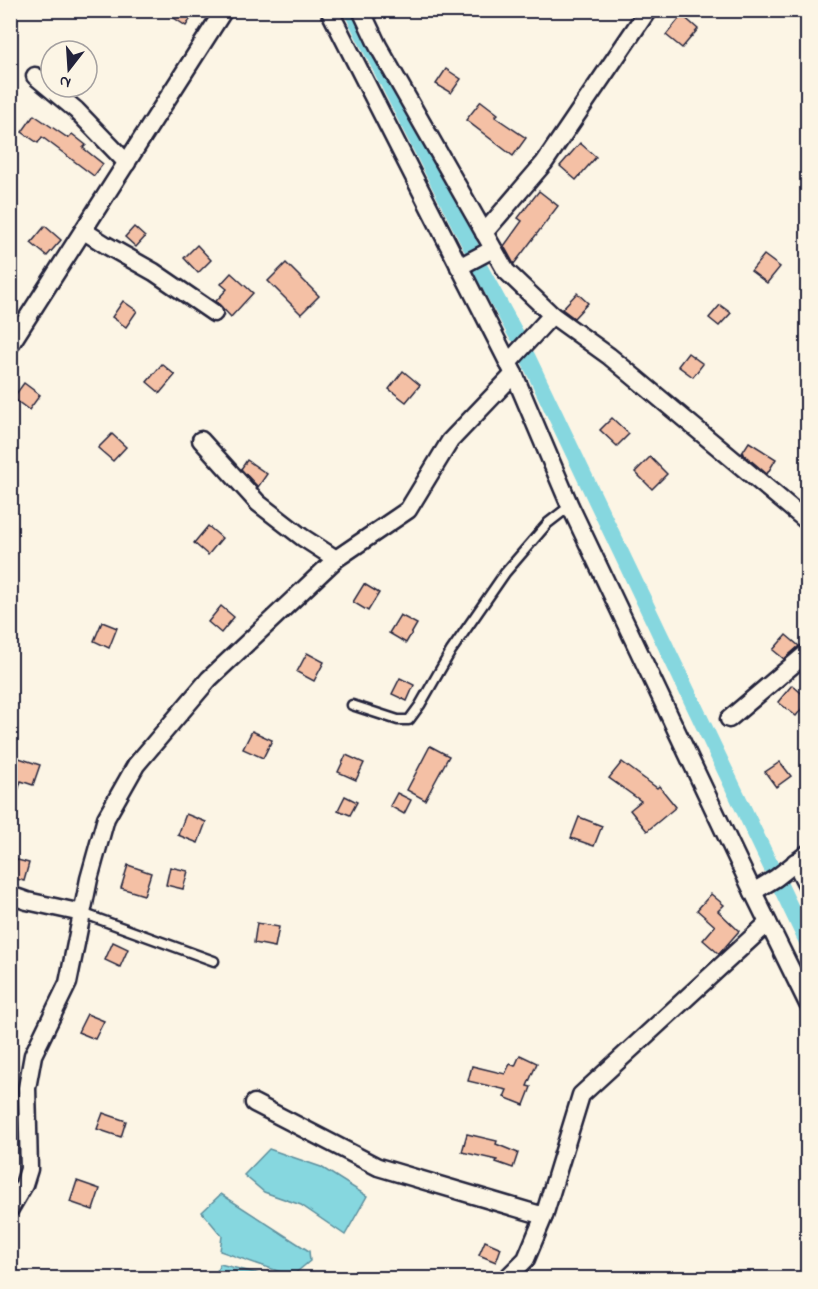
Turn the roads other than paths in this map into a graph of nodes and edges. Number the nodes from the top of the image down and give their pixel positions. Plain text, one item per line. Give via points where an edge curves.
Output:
1 (224, 10) edge
2 (329, 10) edge
3 (361, 10) edge
4 (648, 10) edge
5 (35, 76) dead end
6 (127, 163) junction
7 (84, 231) junction
8 (484, 233) junction
9 (493, 249) junction
10 (459, 267) junction
11 (214, 312) dead end
12 (552, 315) junction
13 (10, 345) edge
14 (511, 369) junction
15 (201, 440) dead end
16 (570, 506) junction
17 (807, 522) edge
18 (336, 559) junction
19 (807, 652) edge
20 (352, 705) dead end
21 (729, 719) dead end
22 (801, 858) edge
23 (807, 887) edge
24 (753, 892) junction
25 (10, 895) edge
26 (82, 913) junction
27 (768, 923) junction
28 (214, 961) dead end
29 (807, 1004) edge
30 (254, 1104) dead end
31 (10, 1209) edge
32 (544, 1216) junction
33 (507, 1278) edge

1 - 6 street
2 - 10 street
3 - 8 street
4 - 8 street via 544,163
5 - 6 street via 76,110
6 - 7 street
7 - 11 street
7 - 13 street
8 - 9 street
9 - 10 street
9 - 12 street via 506,271
10 - 14 street
12 - 14 street
12 - 17 street via 609,356
14 - 16 street
14 - 18 street via 450,441 408,510
15 - 18 street via 258,503
16 - 20 lane via 548,523 505,573 409,720
16 - 24 street
18 - 26 street via 209,679 136,765 106,818
19 - 21 street
22 - 23 street
22 - 24 street
24 - 27 street
25 - 26 street
26 - 28 lane
26 - 31 street via 68,983 33,1055 27,1088 29,1169
27 - 29 street
27 - 32 street via 581,1095
30 - 32 street via 378,1167
32 - 33 street via 526,1260

